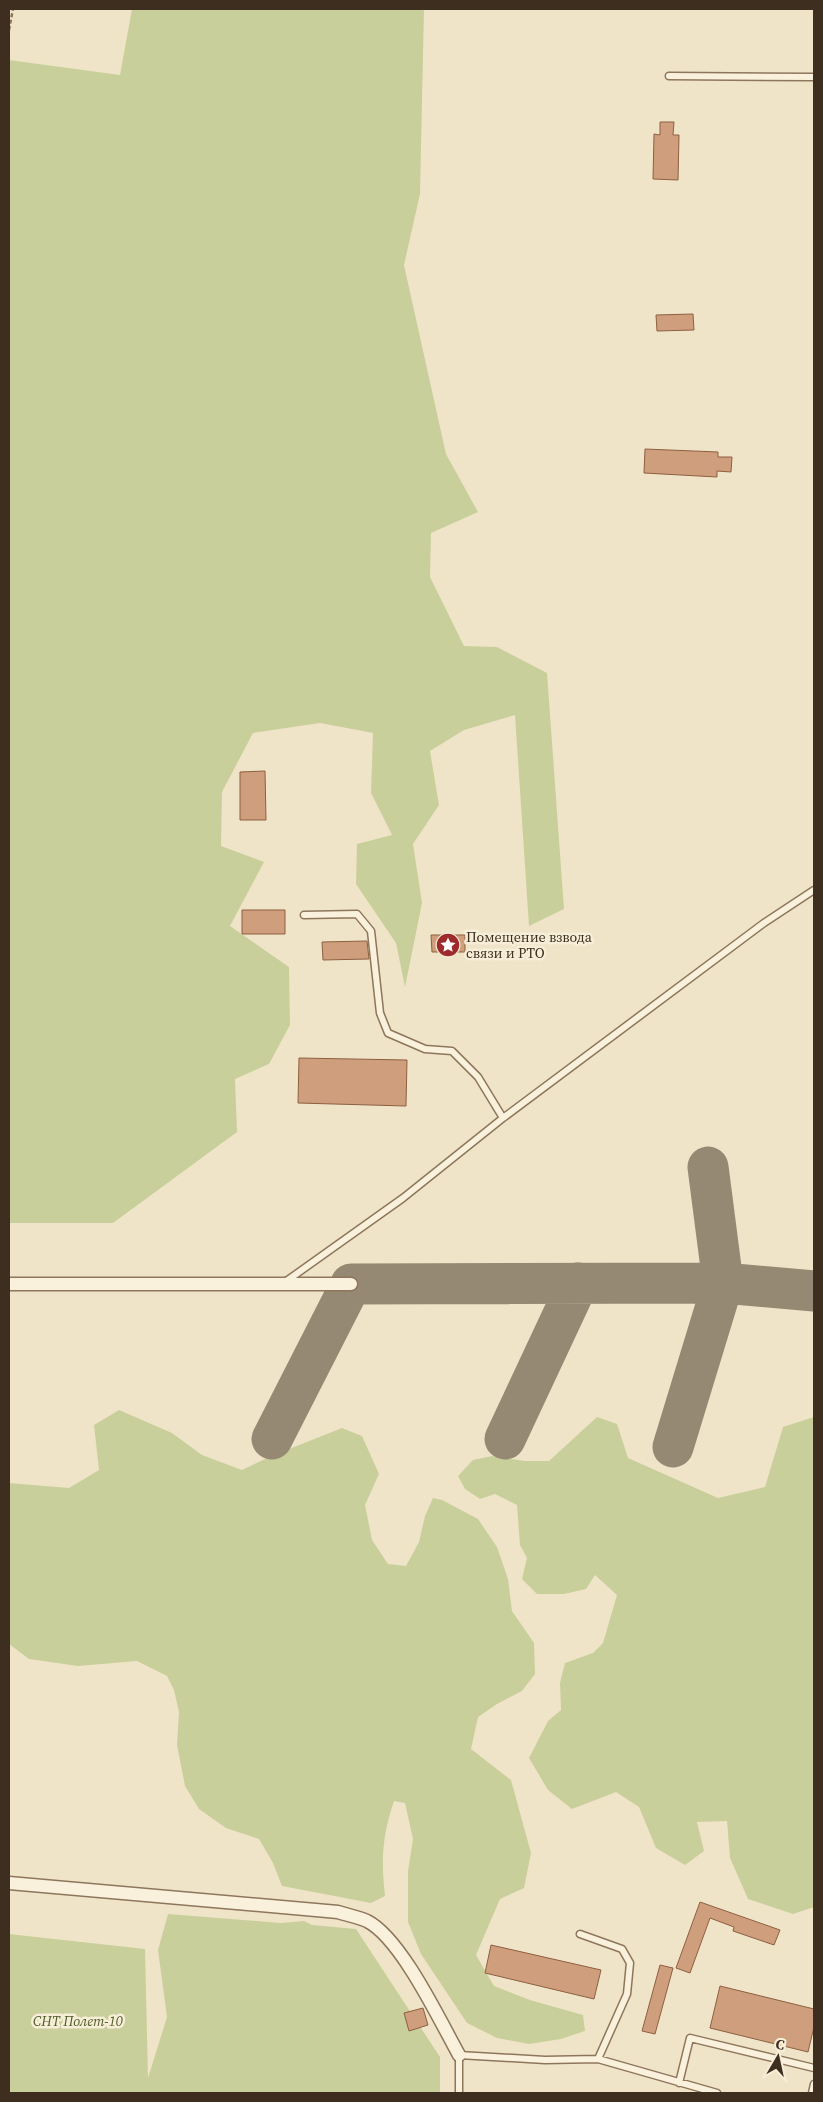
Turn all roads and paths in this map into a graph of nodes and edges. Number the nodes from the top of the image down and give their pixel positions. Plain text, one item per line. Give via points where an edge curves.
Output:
1 (13, 9) edge
2 (9, 30) edge
3 (669, 76) dead end
4 (814, 77) edge
5 (814, 890) edge
6 (304, 915) dead end
7 (504, 1118) junction
8 (9, 1284) edge
9 (282, 1284) junction
10 (351, 1284) dead end
11 (9, 1882) edge
12 (580, 1934) dead end
13 (459, 2055) junction
14 (598, 2059) junction
15 (814, 2068) edge
16 (679, 2083) junction
17 (814, 2084) edge
18 (459, 2093) edge
19 (717, 2093) edge
20 (812, 2093) edge

1 - 2 path
3 - 4 lane
5 - 7 lane via 764,923
6 - 7 lane via 358,914 371,931 380,1013 388,1033 425,1049 452,1051 478,1077
7 - 9 lane via 403,1198
8 - 9 street
9 - 10 street
11 - 13 street via 338,1912 369,1922 391,1940
12 - 14 lane via 622,1949 630,1963 627,1994
13 - 14 lane via 545,2060
13 - 18 lane
14 - 16 lane
15 - 16 lane via 690,2038
16 - 19 lane
17 - 20 lane

